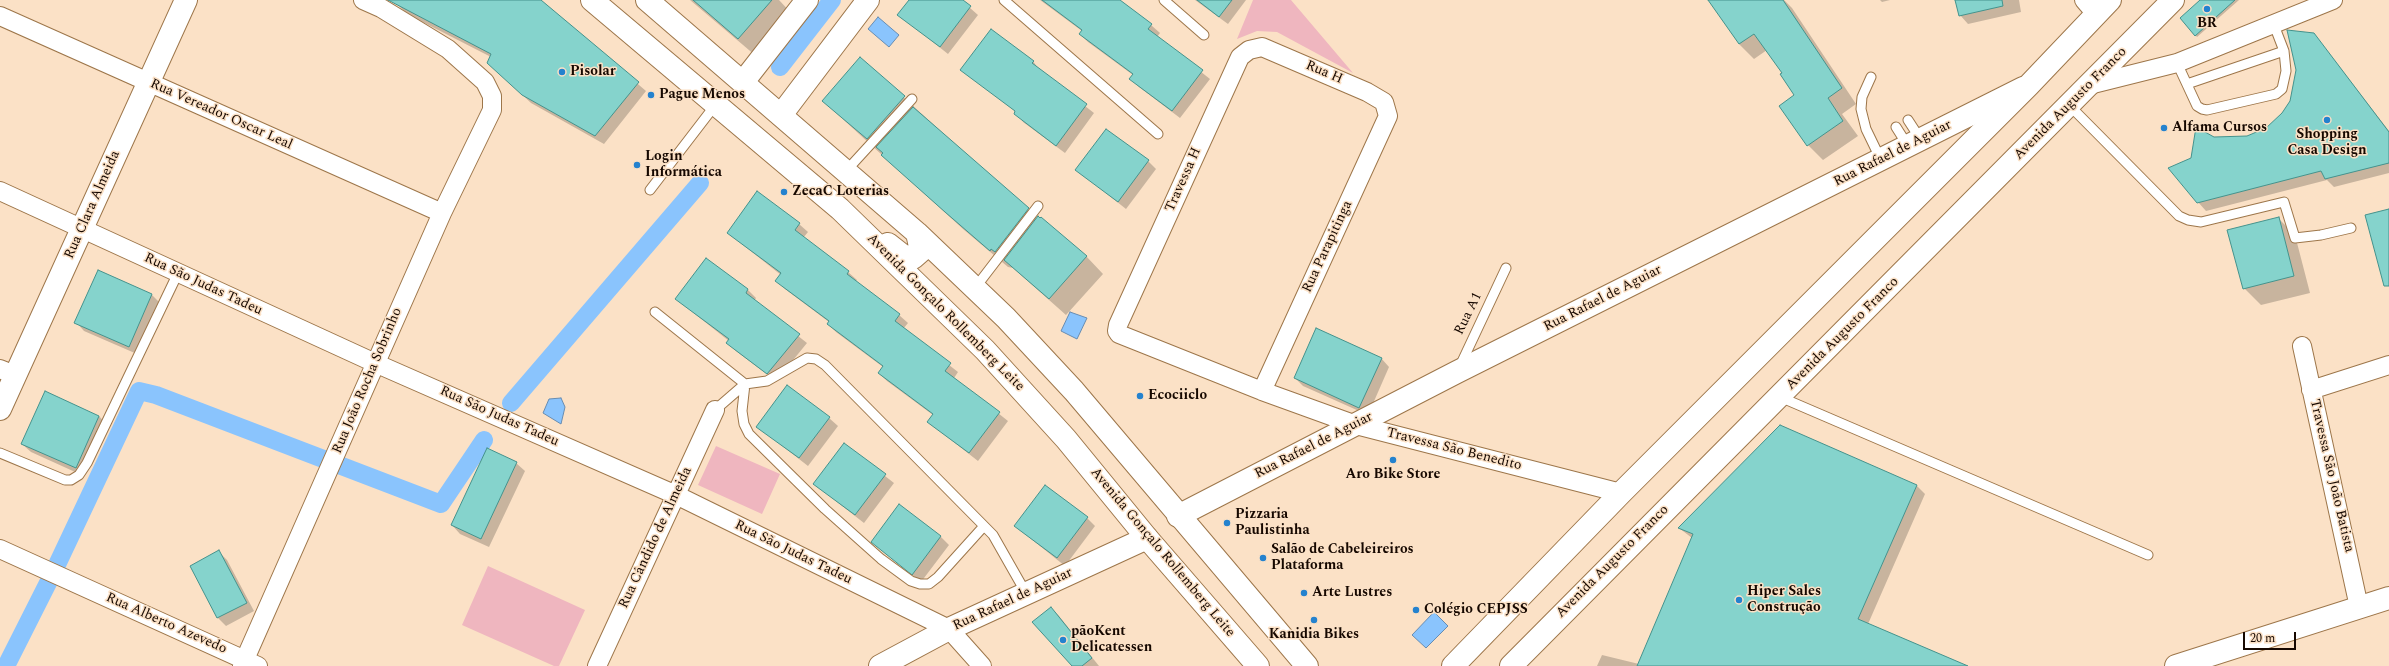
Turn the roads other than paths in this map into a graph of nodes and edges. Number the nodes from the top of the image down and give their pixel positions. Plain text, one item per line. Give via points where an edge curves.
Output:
1 (186, 0) edge
2 (363, 0) edge
3 (592, 0) edge
4 (647, 0) edge
5 (807, 0) edge
6 (868, 0) edge
7 (1004, 0) edge
8 (1164, 0) edge
9 (2173, 0) edge
10 (2332, 0) edge
11 (385, 4) edge
12 (2097, 5) edge
13 (0, 16) edge
14 (2274, 25) junction
15 (1204, 35) dead end
16 (1262, 47) joint
17 (2284, 51) junction
18 (2176, 63) junction
19 (1871, 77) dead end
20 (743, 82) junction
21 (148, 84) junction
22 (2186, 84) junction
23 (2030, 85) junction
24 (2090, 85) junction
25 (912, 99) dead end
26 (1384, 102) joint
27 (716, 104) junction
28 (2069, 105) junction
29 (781, 115) junction
30 (1908, 120) dead end
31 (1896, 127) dead end
32 (1158, 134) dead end
33 (1915, 143) junction
34 (1881, 160) junction
35 (846, 171) junction
36 (650, 190) dead end
37 (0, 191) edge
38 (1038, 206) dead end
39 (840, 209) junction
40 (442, 213) junction
41 (2351, 228) dead end
42 (82, 229) junction
43 (917, 233) junction
44 (1506, 268) dead end
45 (178, 273) junction
46 (975, 288) junction
47 (656, 312) dead end
48 (1118, 325) joint
49 (2302, 346) dead end
50 (375, 363) junction
51 (2389, 365) edge
52 (7, 372) edge
53 (1457, 372) junction
54 (745, 384) junction
55 (2312, 390) junction
56 (1262, 391) junction
57 (1780, 397) junction
58 (0, 410) edge
59 (716, 410) joint
60 (1356, 425) junction
61 (0, 453) edge
62 (1621, 493) junction
63 (676, 495) junction
64 (1178, 516) junction
65 (984, 526) junction
66 (1147, 538) junction
67 (0, 549) edge
68 (2148, 555) dead end
69 (1026, 593) junction
70 (2389, 598) edge
71 (2359, 606) junction
72 (949, 629) junction
73 (248, 664) edge
74 (1514, 665) edge
75 (597, 666) edge
76 (880, 666) edge
77 (982, 666) edge
78 (1258, 666) edge
79 (1307, 666) edge
80 (1453, 666) edge
81 (2176, 666) edge

1 - 21 main road, Rua Clara Almeida
2 - 11 street
3 - 27 main road, Avenida Gonçalo Rollemberg Leite
4 - 20 main road
5 - 20 main road
6 - 29 main road
7 - 32 lane
8 - 15 lane
9 - 24 main road, Avenida Augusto Franco
10 - 14 street
11 - 40 street, Rua João Rocha Sobrinho via 448,49 485,82 492,96 492,110
12 - 23 main road
13 - 21 street, Rua Vereador Oscar Leal
14 - 17 lane
14 - 18 street
16 - 26 street, Rua H via 1367,92
16 - 48 street, Travessa H via 1249,50 1240,57
17 - 22 lane
17 - 22 lane via 2286,79 2276,94 2207,110 2197,106
18 - 22 lane
18 - 24 street
19 - 34 lane via 1862,97 1861,109 1866,129
20 - 29 main road
21 - 40 street, Rua Vereador Oscar Leal
21 - 42 main road, Rua Clara Almeida
23 - 33 main road, Rua Rafael de Aguiar
23 - 62 main road
24 - 28 main road, Avenida Augusto Franco
25 - 35 lane
26 - 56 street, Rua Parapitinga via 1388,116
27 - 36 lane
27 - 39 main road, Avenida Gonçalo Rollemberg Leite
28 - 41 lane via 2179,216 2188,220 2201,222 2284,202 2295,238
28 - 57 main road, Avenida Augusto Franco
29 - 35 main road
30 - 33 lane
31 - 33 lane
33 - 34 main road, Rua Rafael de Aguiar
34 - 53 main road, Rua Rafael de Aguiar
35 - 43 main road
37 - 42 street, Rua São Judas Tadeu
38 - 46 lane
39 - 43 main road via 908,258 913,258 921,251
39 - 66 main road, Avenida Gonçalo Rollemberg Leite via 985,350 1066,439
40 - 50 street, Rua João Rocha Sobrinho
42 - 45 street, Rua São Judas Tadeu
42 - 52 main road, Rua Clara Almeida
43 - 46 main road
44 - 53 lane, Rua A1
45 - 50 street, Rua São Judas Tadeu
45 - 61 lane via 79,475 71,480 65,480
46 - 64 main road via 1074,391
47 - 54 lane
48 - 56 street, Travessa São Benedito via 1119,334
49 - 55 street, Travessa São João Batista
50 - 63 street, Rua São Judas Tadeu
50 - 73 street, Rua João Rocha Sobrinho
51 - 55 street
52 - 58 main road, Rua Clara Almeida
53 - 60 main road, Rua Rafael de Aguiar
54 - 59 lane
54 - 65 lane via 767,381 807,358 816,359 825,365
54 - 65 lane via 742,411 749,434 881,559 911,581 929,584
55 - 71 street, Travessa São João Batista
56 - 60 street, Travessa São Benedito
57 - 68 lane
57 - 74 main road, Avenida Augusto Franco
59 - 63 street, Rua Cândido de Almeida
60 - 62 street, Travessa São Benedito
60 - 64 main road, Rua Rafael de Aguiar
62 - 80 main road
63 - 72 street, Rua São Judas Tadeu
63 - 75 street, Rua Cândido de Almeida
64 - 79 main road
65 - 69 lane via 1004,551
66 - 69 main road, Rua Rafael de Aguiar
66 - 78 main road, Avenida Gonçalo Rollemberg Leite
67 - 73 street, Rua Alberto Azevedo
69 - 72 main road, Rua Rafael de Aguiar
70 - 71 main road
71 - 81 main road
72 - 76 main road, Rua Rafael de Aguiar
72 - 77 street, Rua São Judas Tadeu

